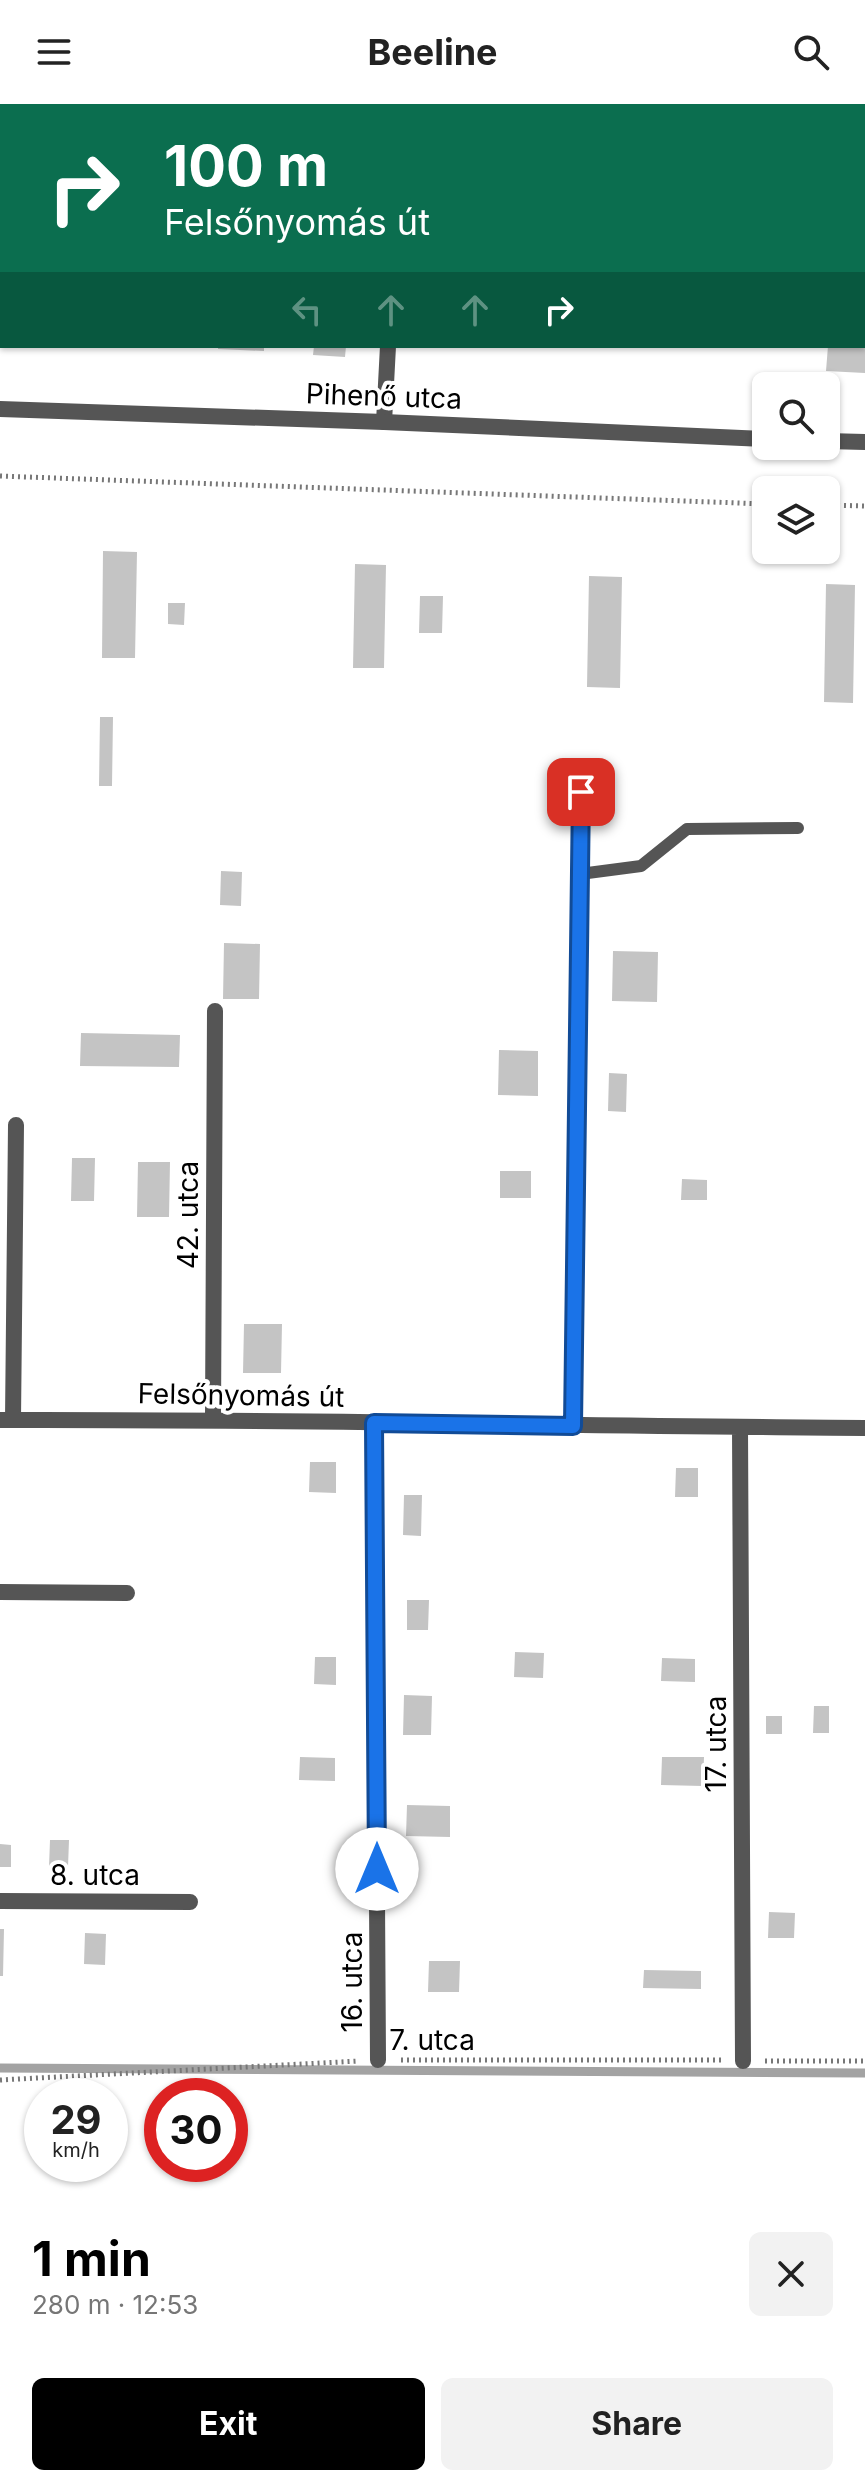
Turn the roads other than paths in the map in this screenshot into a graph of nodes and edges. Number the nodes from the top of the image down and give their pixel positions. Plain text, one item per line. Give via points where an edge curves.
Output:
1 (388, 348) edge
2 (0, 409) edge
3 (384, 422) junction
4 (752, 438) edge
5 (840, 441) edge
6 (865, 442) edge
7 (581, 792) dead end
8 (798, 828) dead end
9 (580, 874) junction
10 (215, 1011) dead end
11 (16, 1125) dead end
12 (213, 1419) junction
13 (7, 1420) edge
14 (374, 1423) junction
15 (573, 1426) junction
16 (740, 1427) junction
17 (865, 1428) edge
18 (0, 1592) edge
19 (127, 1593) dead end
20 (0, 1901) edge
21 (190, 1902) dead end
22 (378, 2060) road end
23 (743, 2061) road end

1 - 3 street
2 - 3 street, Pihenő utca
3 - 4 street, Pihenő utca
5 - 6 street
7 - 9 street
8 - 9 lane via 687,829 641,866
9 - 15 street
10 - 12 street, 42. utca
11 - 13 street
12 - 13 street, Felsőnyomás út
12 - 14 street, Felsőnyomás út
14 - 15 street, Felsőnyomás út
14 - 22 street, 16. utca
15 - 16 street, Felsőnyomás út
16 - 17 street, Felsőnyomás út
16 - 23 street, 17. utca
18 - 19 street
20 - 21 street, 8. utca

